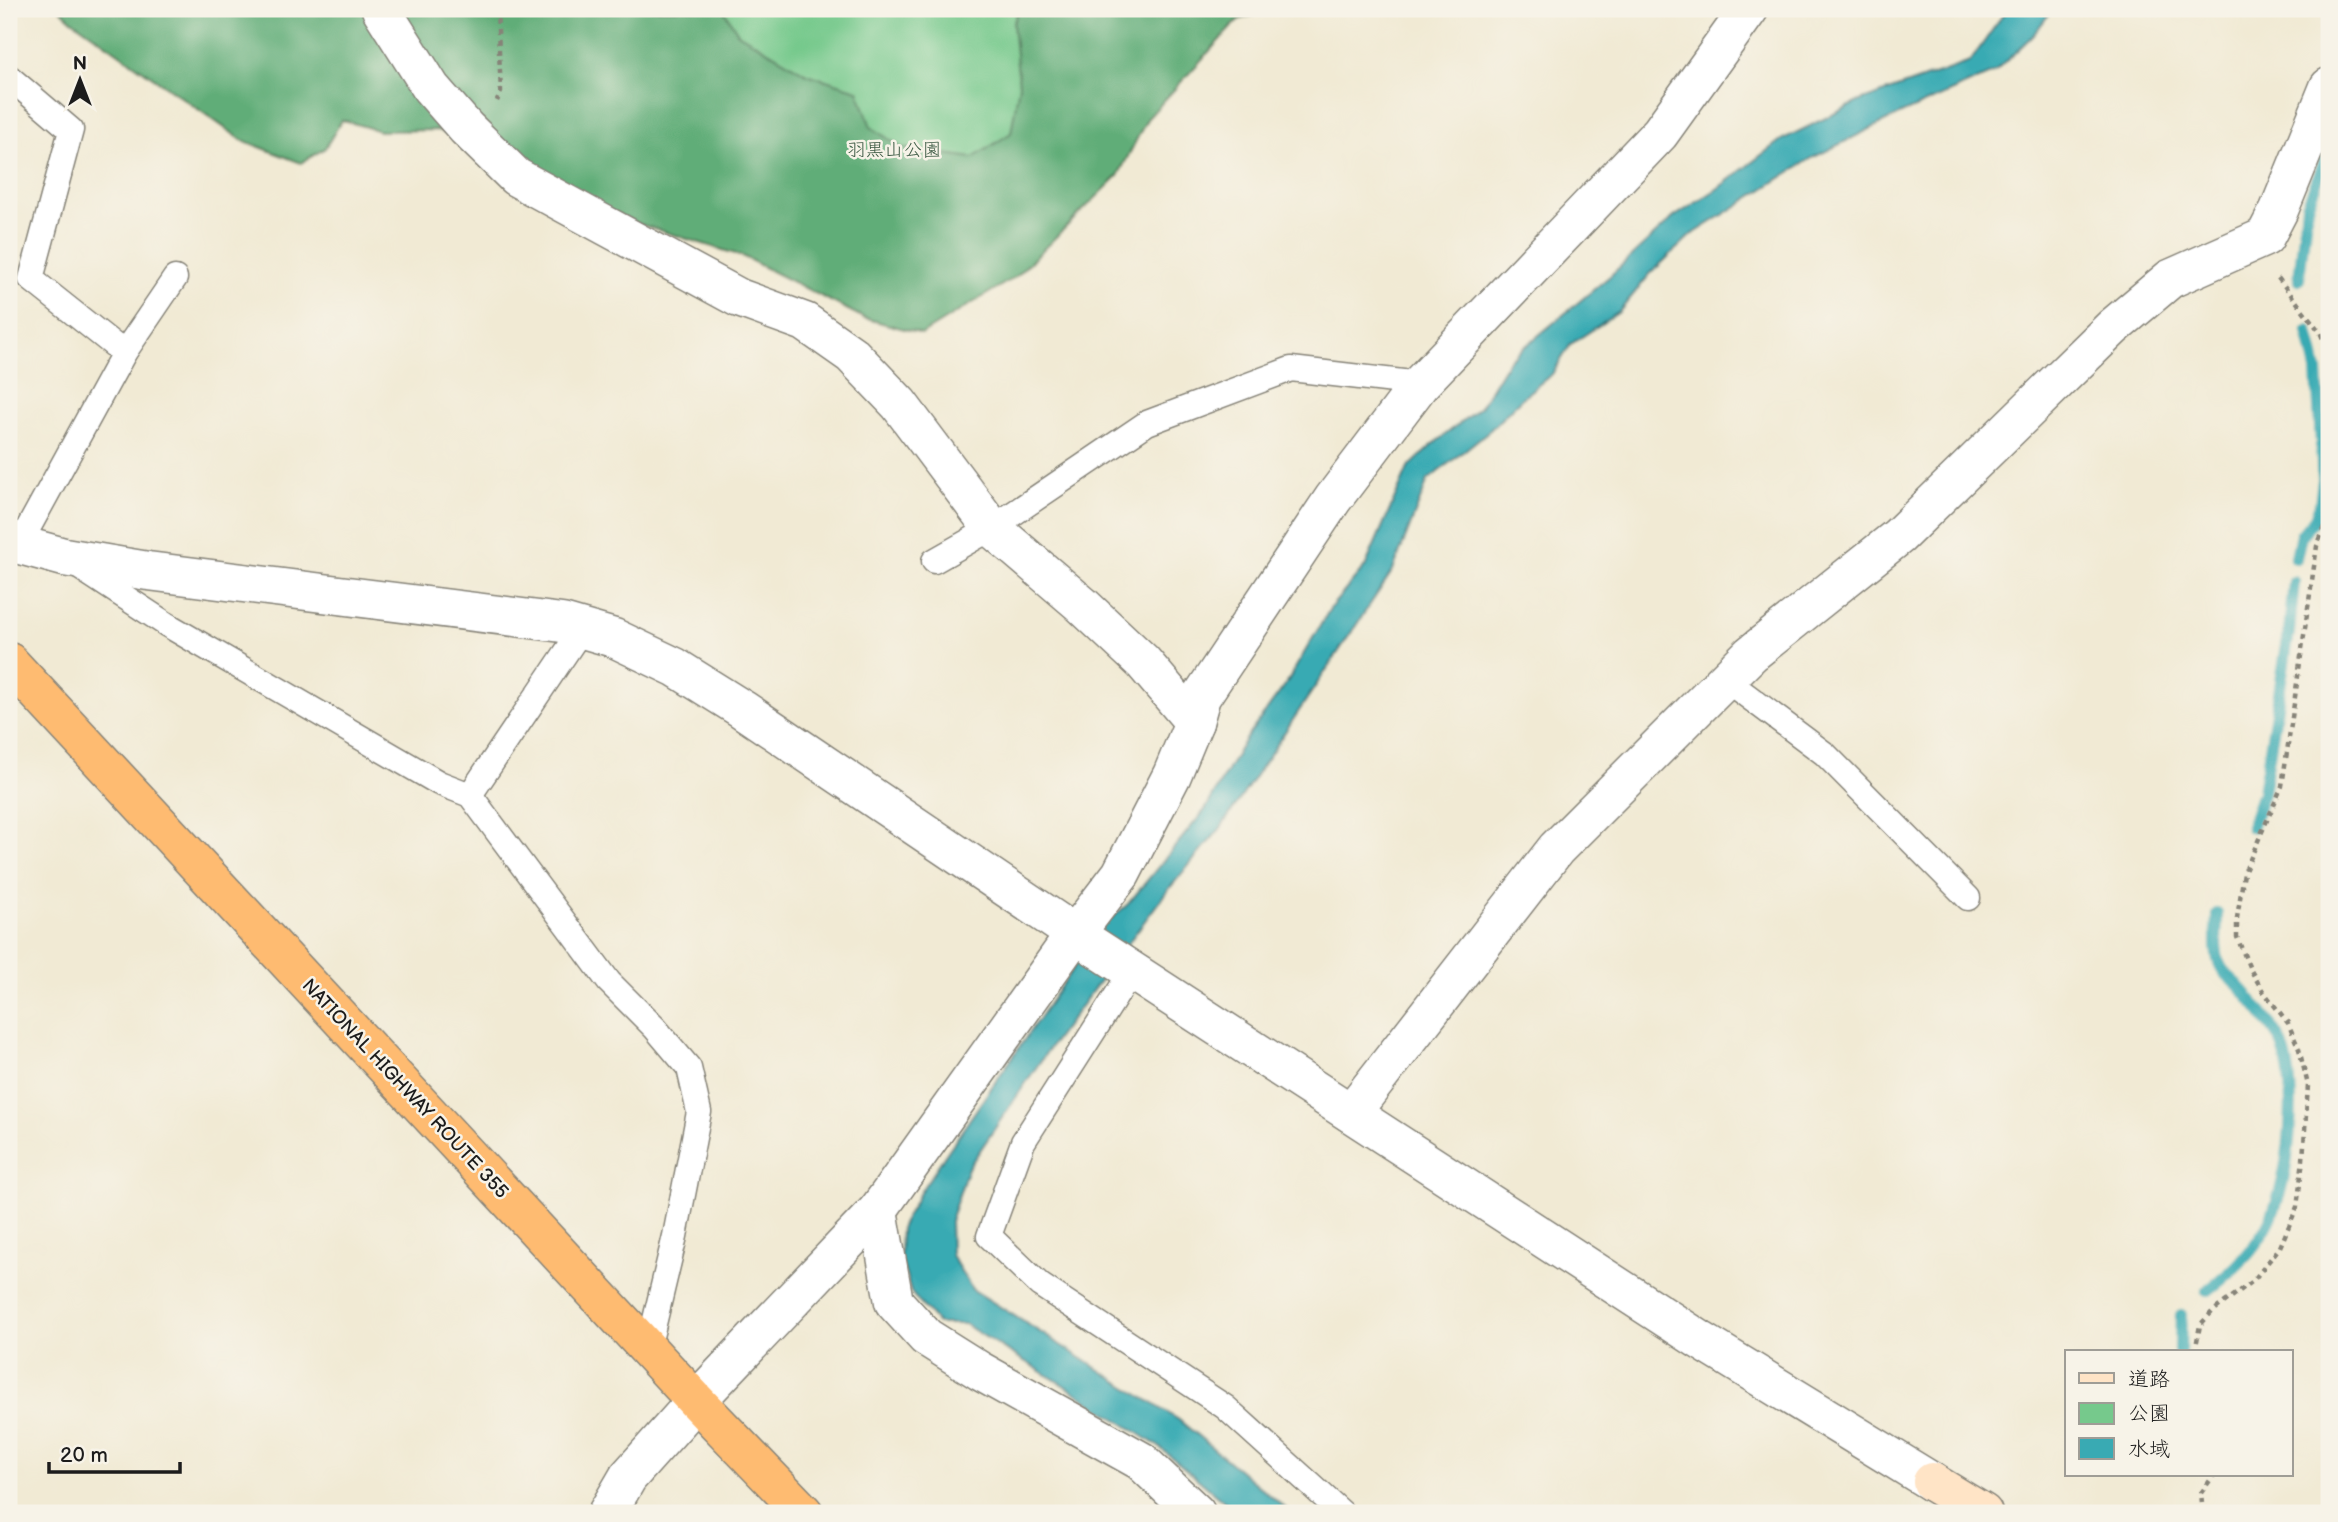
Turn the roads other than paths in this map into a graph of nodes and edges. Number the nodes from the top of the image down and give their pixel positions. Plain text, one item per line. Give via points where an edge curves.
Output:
1 (382, 9) edge
2 (1749, 9) edge
3 (9, 78) edge
4 (2329, 87) edge
5 (175, 278) dead end
6 (124, 352) junction
7 (1420, 384) junction
8 (992, 528) junction
9 (14, 544) edge
10 (64, 557) junction
11 (934, 561) dead end
12 (582, 629) junction
13 (9, 662) edge
14 (1726, 680) junction
15 (1194, 722) junction
16 (470, 795) junction
17 (1968, 898) dead end
18 (1080, 937) junction
19 (1125, 966) junction
20 (1351, 1113) junction
21 (878, 1210) junction
22 (648, 1349) junction
23 (696, 1401) junction
24 (607, 1513) edge
25 (804, 1513) edge
26 (1196, 1513) edge
27 (1342, 1513) edge
28 (1983, 1513) edge

1 - 8 street via 431,88 516,177 739,298 805,322 852,355 899,404
2 - 7 street via 1660,133
3 - 6 lane via 71,130 31,279
4 - 14 street via 2265,237 2170,279 2113,327 1899,536 1751,654
5 - 6 lane
6 - 9 lane
7 - 8 lane via 1291,369 1147,423
7 - 15 street via 1332,499 1201,697
8 - 11 lane
8 - 15 street via 1143,662
9 - 10 street
10 - 12 street
10 - 16 lane via 166,624 439,783
12 - 16 lane
12 - 18 street via 614,638 675,667
13 - 22 highway, NATIONAL HIGHWAY ROUTE 355
14 - 17 lane via 1825,754
14 - 20 street via 1556,849
15 - 18 street via 1121,874
16 - 22 lane via 610,982 690,1068 699,1112
18 - 19 street
18 - 21 street
19 - 20 street
19 - 27 lane via 1023,1142 989,1236 1040,1285 1225,1407
20 - 28 street via 1700,1340
21 - 23 street
21 - 26 street via 894,1301 926,1337 1141,1461
22 - 23 highway, NATIONAL HIGHWAY ROUTE 355
23 - 24 street via 628,1478
23 - 25 highway, NATIONAL HIGHWAY ROUTE 355

